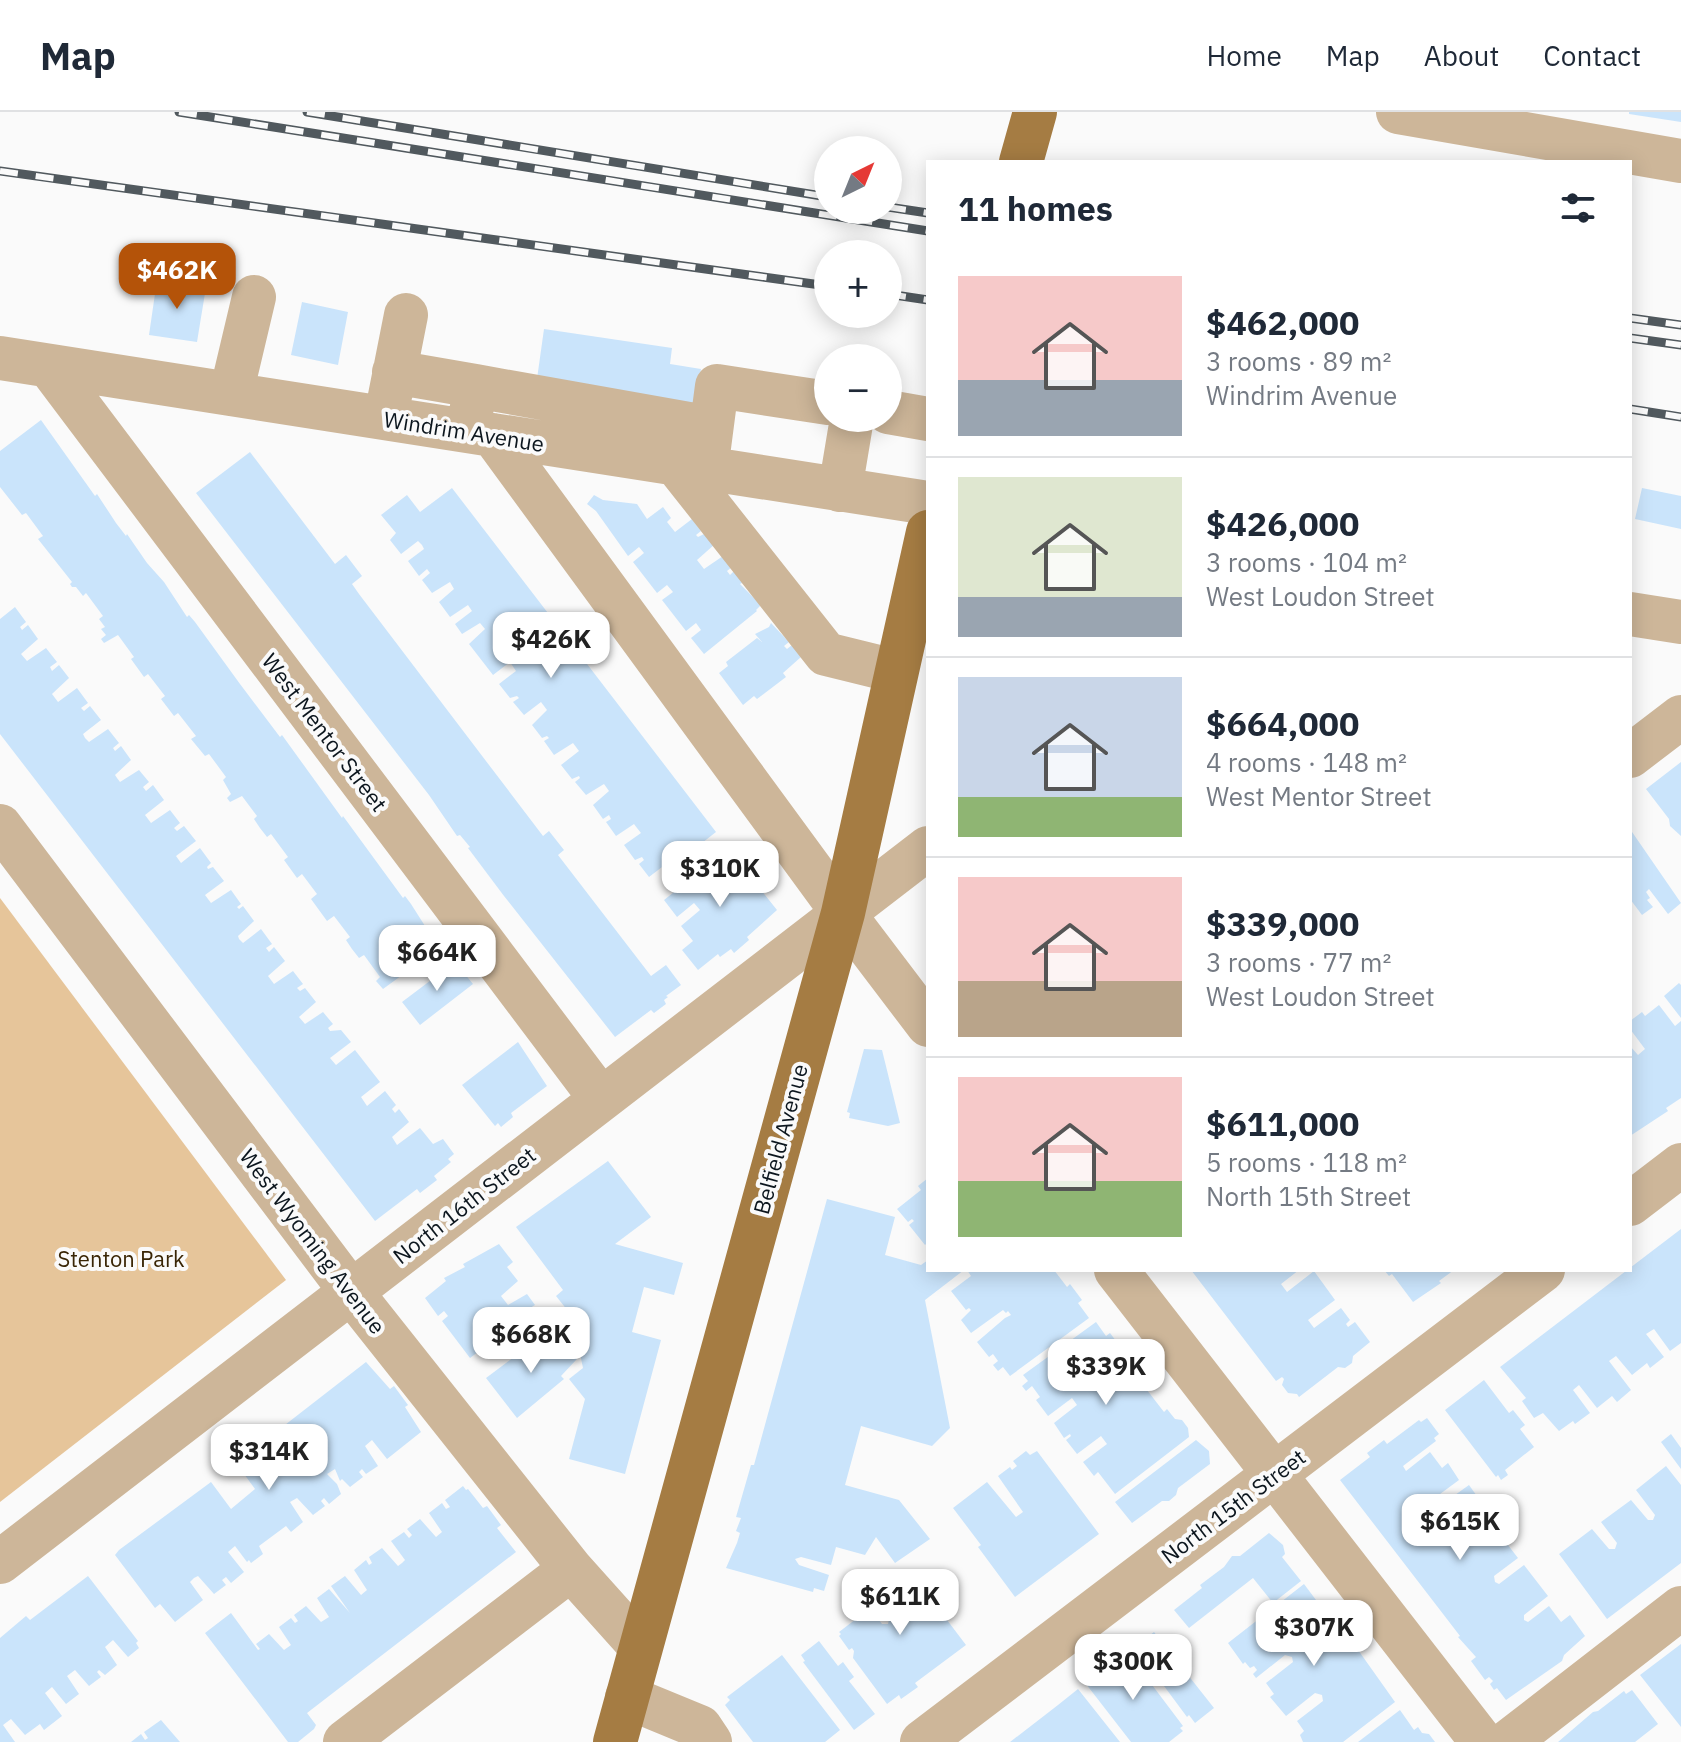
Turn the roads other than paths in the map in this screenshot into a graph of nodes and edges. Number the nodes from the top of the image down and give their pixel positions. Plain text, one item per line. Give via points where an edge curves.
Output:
1 (1035, 112) edge
2 (1398, 112) edge
3 (1575, 127) edge
4 (1022, 160) edge
5 (1681, 161) edge
6 (254, 297) dead end
7 (406, 315) dead end
8 (0, 358) edge
9 (49, 366) junction
10 (394, 372) junction
11 (475, 386) junction
12 (231, 394) junction
13 (814, 401) edge
14 (902, 414) edge
15 (386, 419) junction
16 (926, 419) edge
17 (850, 432) edge
18 (480, 433) junction
19 (698, 454) junction
20 (840, 490) junction
21 (926, 503) edge
22 (926, 540) edge
23 (1632, 614) edge
24 (1681, 622) edge
25 (895, 671) junction
26 (1681, 717) edge
27 (1632, 754) edge
28 (0, 826) edge
29 (926, 850) edge
30 (843, 913) junction
31 (926, 1022) edge
32 (601, 1099) junction
33 (1681, 1165) edge
34 (1632, 1202) edge
35 (1118, 1272) edge
36 (1540, 1272) edge
37 (352, 1293) junction
38 (1275, 1475) junction
39 (0, 1562) edge
40 (571, 1569) junction
41 (1681, 1608) edge
42 (640, 1646) junction
43 (627, 1697) junction
44 (345, 1742) edge
45 (615, 1742) edge
46 (710, 1742) edge
47 (922, 1742) edge
48 (1482, 1742) edge
49 (1508, 1742) edge

1 - 4 main road
2 - 3 street
3 - 5 street
6 - 12 street
7 - 10 street
8 - 9 street, Windrim Avenue
9 - 12 street, Windrim Avenue
9 - 32 street, West Mentor Street
10 - 11 street
10 - 15 street
11 - 18 street
11 - 19 street
12 - 15 street, Windrim Avenue
13 - 19 street via 717,386
14 - 16 street
15 - 18 street, Windrim Avenue
17 - 20 street
18 - 19 street, Windrim Avenue
18 - 30 street
19 - 20 street, Windrim Avenue
19 - 25 street via 826,654
20 - 21 street, Windrim Avenue
22 - 25 main road, Belfield Avenue
23 - 24 street
25 - 30 main road, Belfield Avenue
26 - 27 street
28 - 37 street, West Wyoming Avenue
29 - 30 street, North 16th Street
30 - 31 street
30 - 32 street, North 16th Street
30 - 42 main road, Belfield Avenue
32 - 37 street, North 16th Street
33 - 34 street
35 - 38 street
36 - 38 street, North 15th Street
37 - 39 street, North 16th Street
37 - 40 street, West Wyoming Avenue
38 - 47 street, North 15th Street
38 - 48 street
40 - 42 street, West Wyoming Avenue
40 - 44 street
41 - 49 street
42 - 43 main road, Belfield Avenue
43 - 45 main road, Belfield Avenue
43 - 46 street via 700,1727

